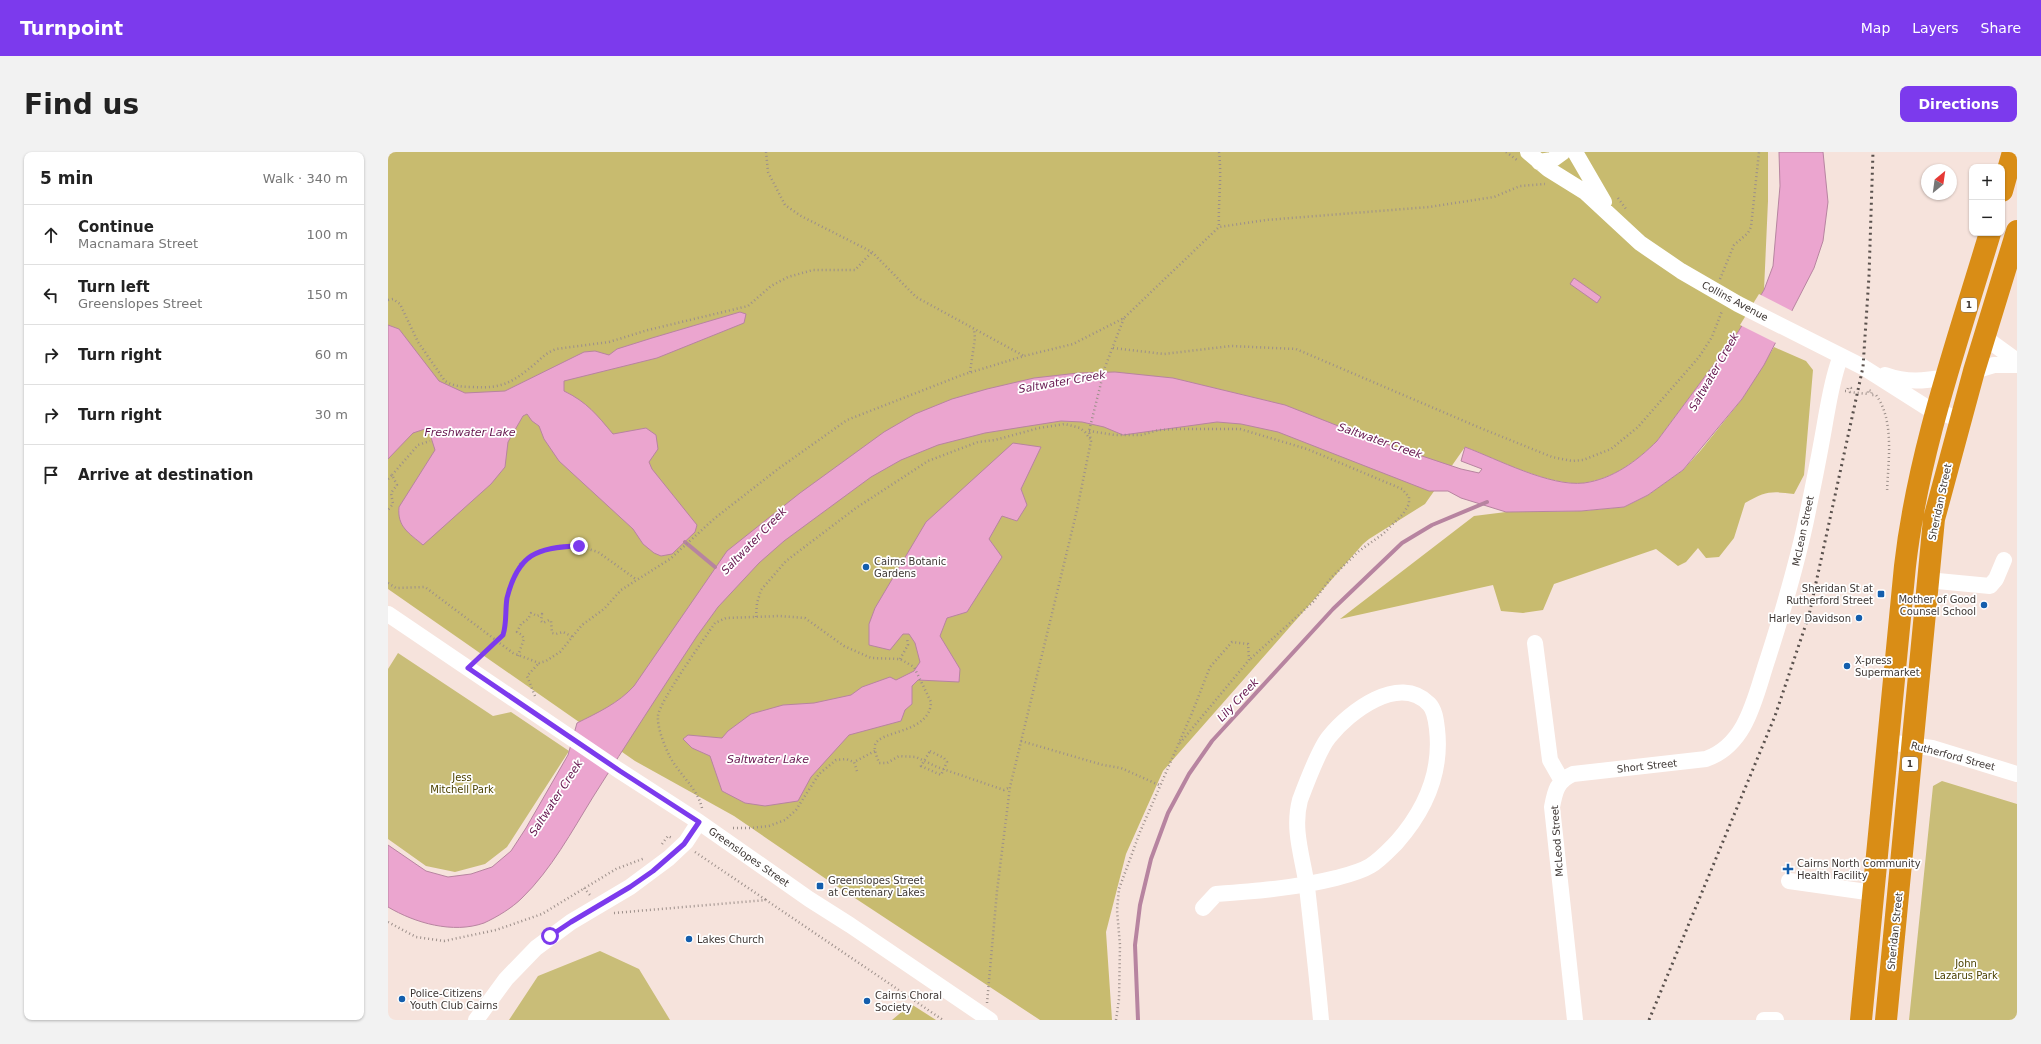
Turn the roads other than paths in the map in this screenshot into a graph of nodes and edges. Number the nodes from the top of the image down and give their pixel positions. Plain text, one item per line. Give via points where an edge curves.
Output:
1 (1563, 152) edge
2 (1575, 152) edge
3 (2013, 152) edge
4 (1533, 157) edge
5 (2005, 180) edge
6 (1623, 216) junction
7 (2017, 231) edge
8 (1989, 236) edge
9 (1984, 337) junction
10 (1842, 356) junction
11 (2017, 361) edge
12 (2017, 365) edge
13 (1863, 367) junction
14 (1974, 371) junction
15 (1947, 377) junction
16 (1936, 411) junction
17 (1960, 420) junction
18 (2004, 560) dead end
19 (1927, 580) junction
20 (388, 614) edge
21 (1534, 643) dead end
22 (1888, 742) junction
23 (1912, 744) junction
24 (1730, 745) joint
25 (2017, 774) edge
26 (1562, 781) junction
27 (703, 825) junction
28 (1789, 881) dead end
29 (1306, 885) junction
30 (1874, 892) junction
31 (1203, 908) dead end
32 (987, 1018) edge
33 (476, 1020) edge
34 (1322, 1020) edge
35 (1575, 1020) edge
36 (1764, 1020) edge
37 (1776, 1020) edge
38 (1862, 1020) edge
39 (1886, 1020) edge

1 - 4 street via 1552,160
2 - 6 street, Collins Avenue via 1594,187
3 - 5 highway
4 - 6 street, Collins Avenue
6 - 10 street, Collins Avenue via 1640,243 1661,258 1738,304
7 - 9 highway, Sheridan Street / 1
8 - 15 highway, 1
9 - 11 street
9 - 14 highway, Sheridan Street / 1
10 - 13 street, Collins Avenue
10 - 24 street, McLean Street via 1836,367 1793,578 1744,726
12 - 14 street via 1994,365
13 - 15 street, Collins Avenue via 1910,382
13 - 16 street, Collins Avenue via 1914,401
14 - 17 highway, Sheridan Street / 1
15 - 16 highway, 1
16 - 17 street, Collins Avenue
16 - 22 highway, 1 via 1910,528
17 - 19 highway, Sheridan Street / 1 via 1934,519
18 - 19 street via 1990,586
19 - 23 highway, Sheridan Street / 1
20 - 27 street, Greenslopes Street
21 - 26 street via 1550,760
22 - 23 street, Rutherford Street
22 - 30 highway, 1
23 - 25 street, Rutherford Street
23 - 39 highway, Sheridan Street / 1
24 - 26 street, Short Street via 1714,756 1706,758 1573,774
26 - 35 street, McLeod Street via 1556,787 1552,807
27 - 32 street, Greenslopes Street
27 - 33 street via 653,871 571,922 536,948 506,979
28 - 30 street
29 - 29 street via 1369,867 1411,826 1422,808 1436,773 1438,735 1430,704 1420,697 1403,692 1382,695 1357,711 1328,737 1297,810 1299,852
29 - 31 street via 1216,894
29 - 34 street
30 - 38 highway, 1
36 - 37 street

